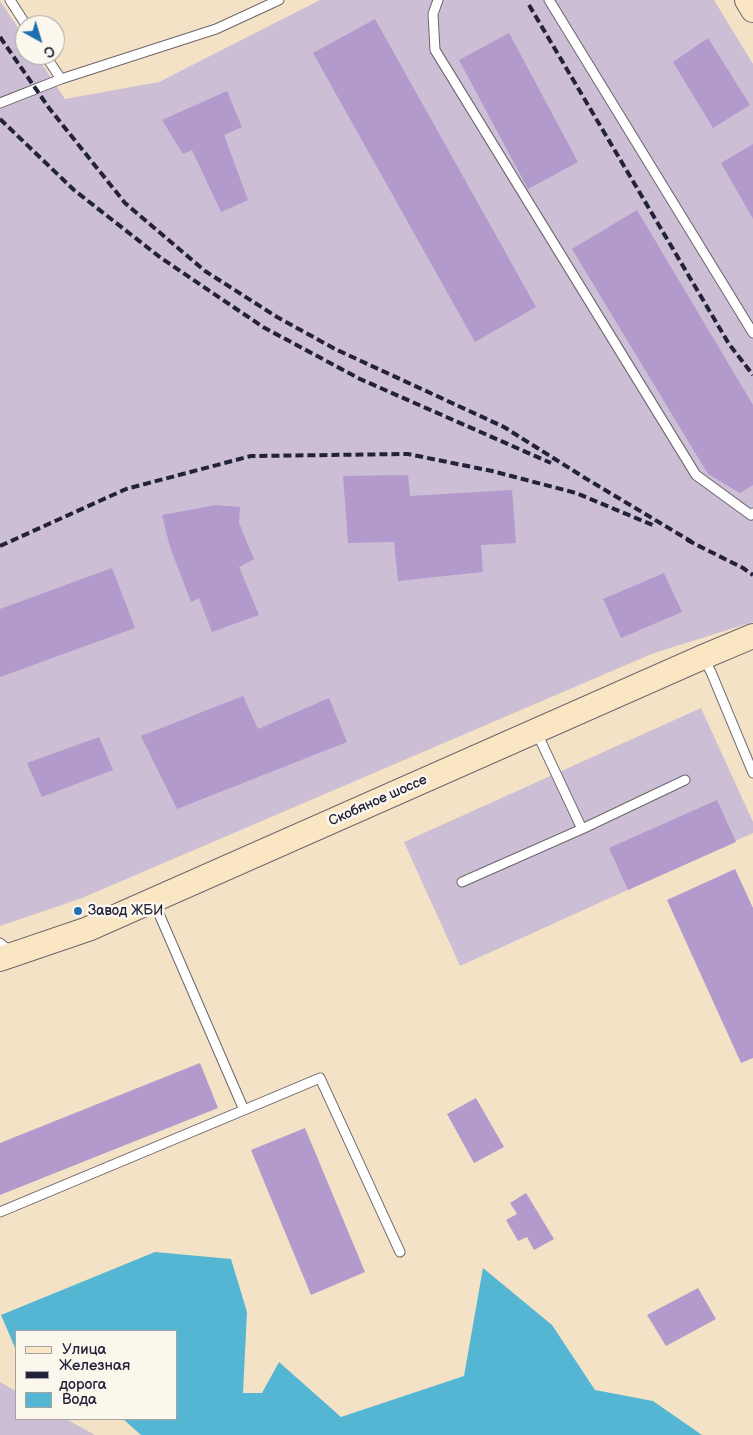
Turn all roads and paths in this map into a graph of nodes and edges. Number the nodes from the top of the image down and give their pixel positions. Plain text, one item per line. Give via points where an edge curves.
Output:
1 (10, 0) edge
2 (279, 0) edge
3 (438, 0) edge
4 (549, 0) edge
5 (747, 0) edge
6 (753, 10) edge
7 (20, 15) edge
8 (52, 65) edge
9 (61, 79) junction
10 (0, 103) edge
11 (753, 333) edge
12 (753, 514) edge
13 (753, 636) edge
14 (703, 657) junction
15 (536, 730) junction
16 (753, 773) edge
17 (685, 780) dead end
18 (582, 829) junction
19 (462, 882) dead end
20 (153, 900) junction
21 (5, 952) edge
22 (244, 1110) junction
23 (0, 1212) edge
24 (400, 1252) dead end

1 - 7 lane
2 - 9 lane via 216,29
3 - 12 lane via 433,14 435,50 696,476
4 - 11 lane
5 - 6 main road
8 - 9 lane
9 - 10 lane
13 - 14 main road, Скобяное шоссе
14 - 15 main road, Скобяное шоссе
14 - 16 lane
15 - 18 lane
15 - 20 main road, Скобяное шоссе
17 - 18 lane
18 - 19 lane
20 - 21 main road, Скобяное шоссе via 88,929
20 - 22 lane
22 - 23 lane
22 - 24 lane via 320,1078

